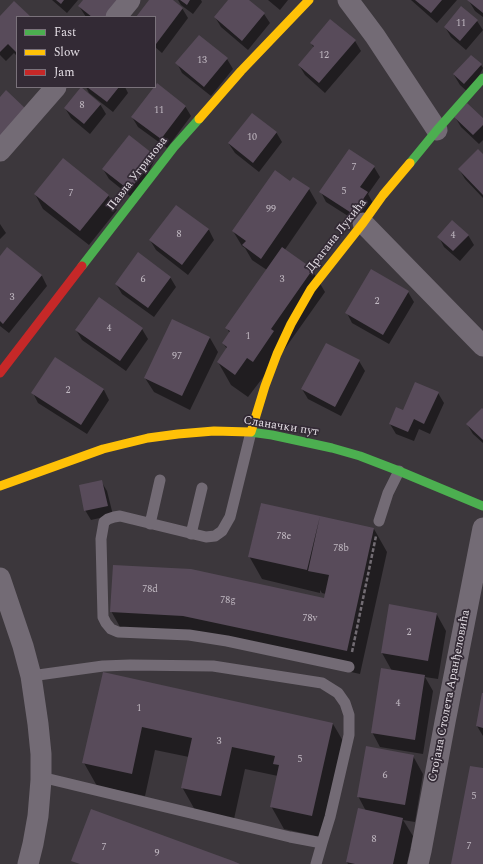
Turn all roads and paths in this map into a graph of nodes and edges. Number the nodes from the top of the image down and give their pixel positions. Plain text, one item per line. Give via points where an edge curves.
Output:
1 (130, 0) edge
2 (309, 0) edge
3 (348, 0) edge
4 (117, 16) edge
5 (483, 78) edge
6 (55, 88) edge
7 (437, 130) junction
8 (0, 151) edge
9 (363, 223) junction
10 (483, 346) edge
11 (0, 373) edge
12 (251, 432) junction
13 (399, 471) junction
14 (160, 480) dead end
15 (0, 486) edge
16 (202, 488) dead end
17 (483, 506) edge
18 (379, 521) joint
19 (150, 524) junction
20 (483, 528) edge
21 (191, 534) junction
22 (0, 578) edge
23 (349, 667) joint
24 (31, 676) junction
25 (41, 776) junction
26 (322, 843) junction
27 (28, 864) edge
28 (316, 864) edge
29 (418, 864) edge

1 - 4 street
2 - 11 street, Павла Угринова via 241,71 174,147
3 - 7 street
5 - 7 street, Драгана Лукића
6 - 8 street
7 - 9 street, Драгана Лукића
9 - 10 street
9 - 12 street, Драгана Лукића via 311,289 291,324 265,386
12 - 13 street, Сланачки пут via 332,448
12 - 15 street, Сланачки пут via 214,431 148,438 103,449
12 - 21 lane via 230,517 222,531 215,536 206,537
13 - 17 street, Сланачки пут
13 - 18 lane via 388,493
14 - 19 lane
16 - 21 lane
18 - 23 path
19 - 21 lane
19 - 23 lane via 120,516 114,516 104,522 101,539 103,617 111,629 118,632 189,635 227,641
20 - 29 street, Стојана Столета Аранђеловића
22 - 24 street
24 - 25 street via 38,724
24 - 26 lane via 130,664 213,666 322,683 338,693 349,715 349,735
25 - 26 lane
25 - 27 street via 38,816
26 - 28 lane

